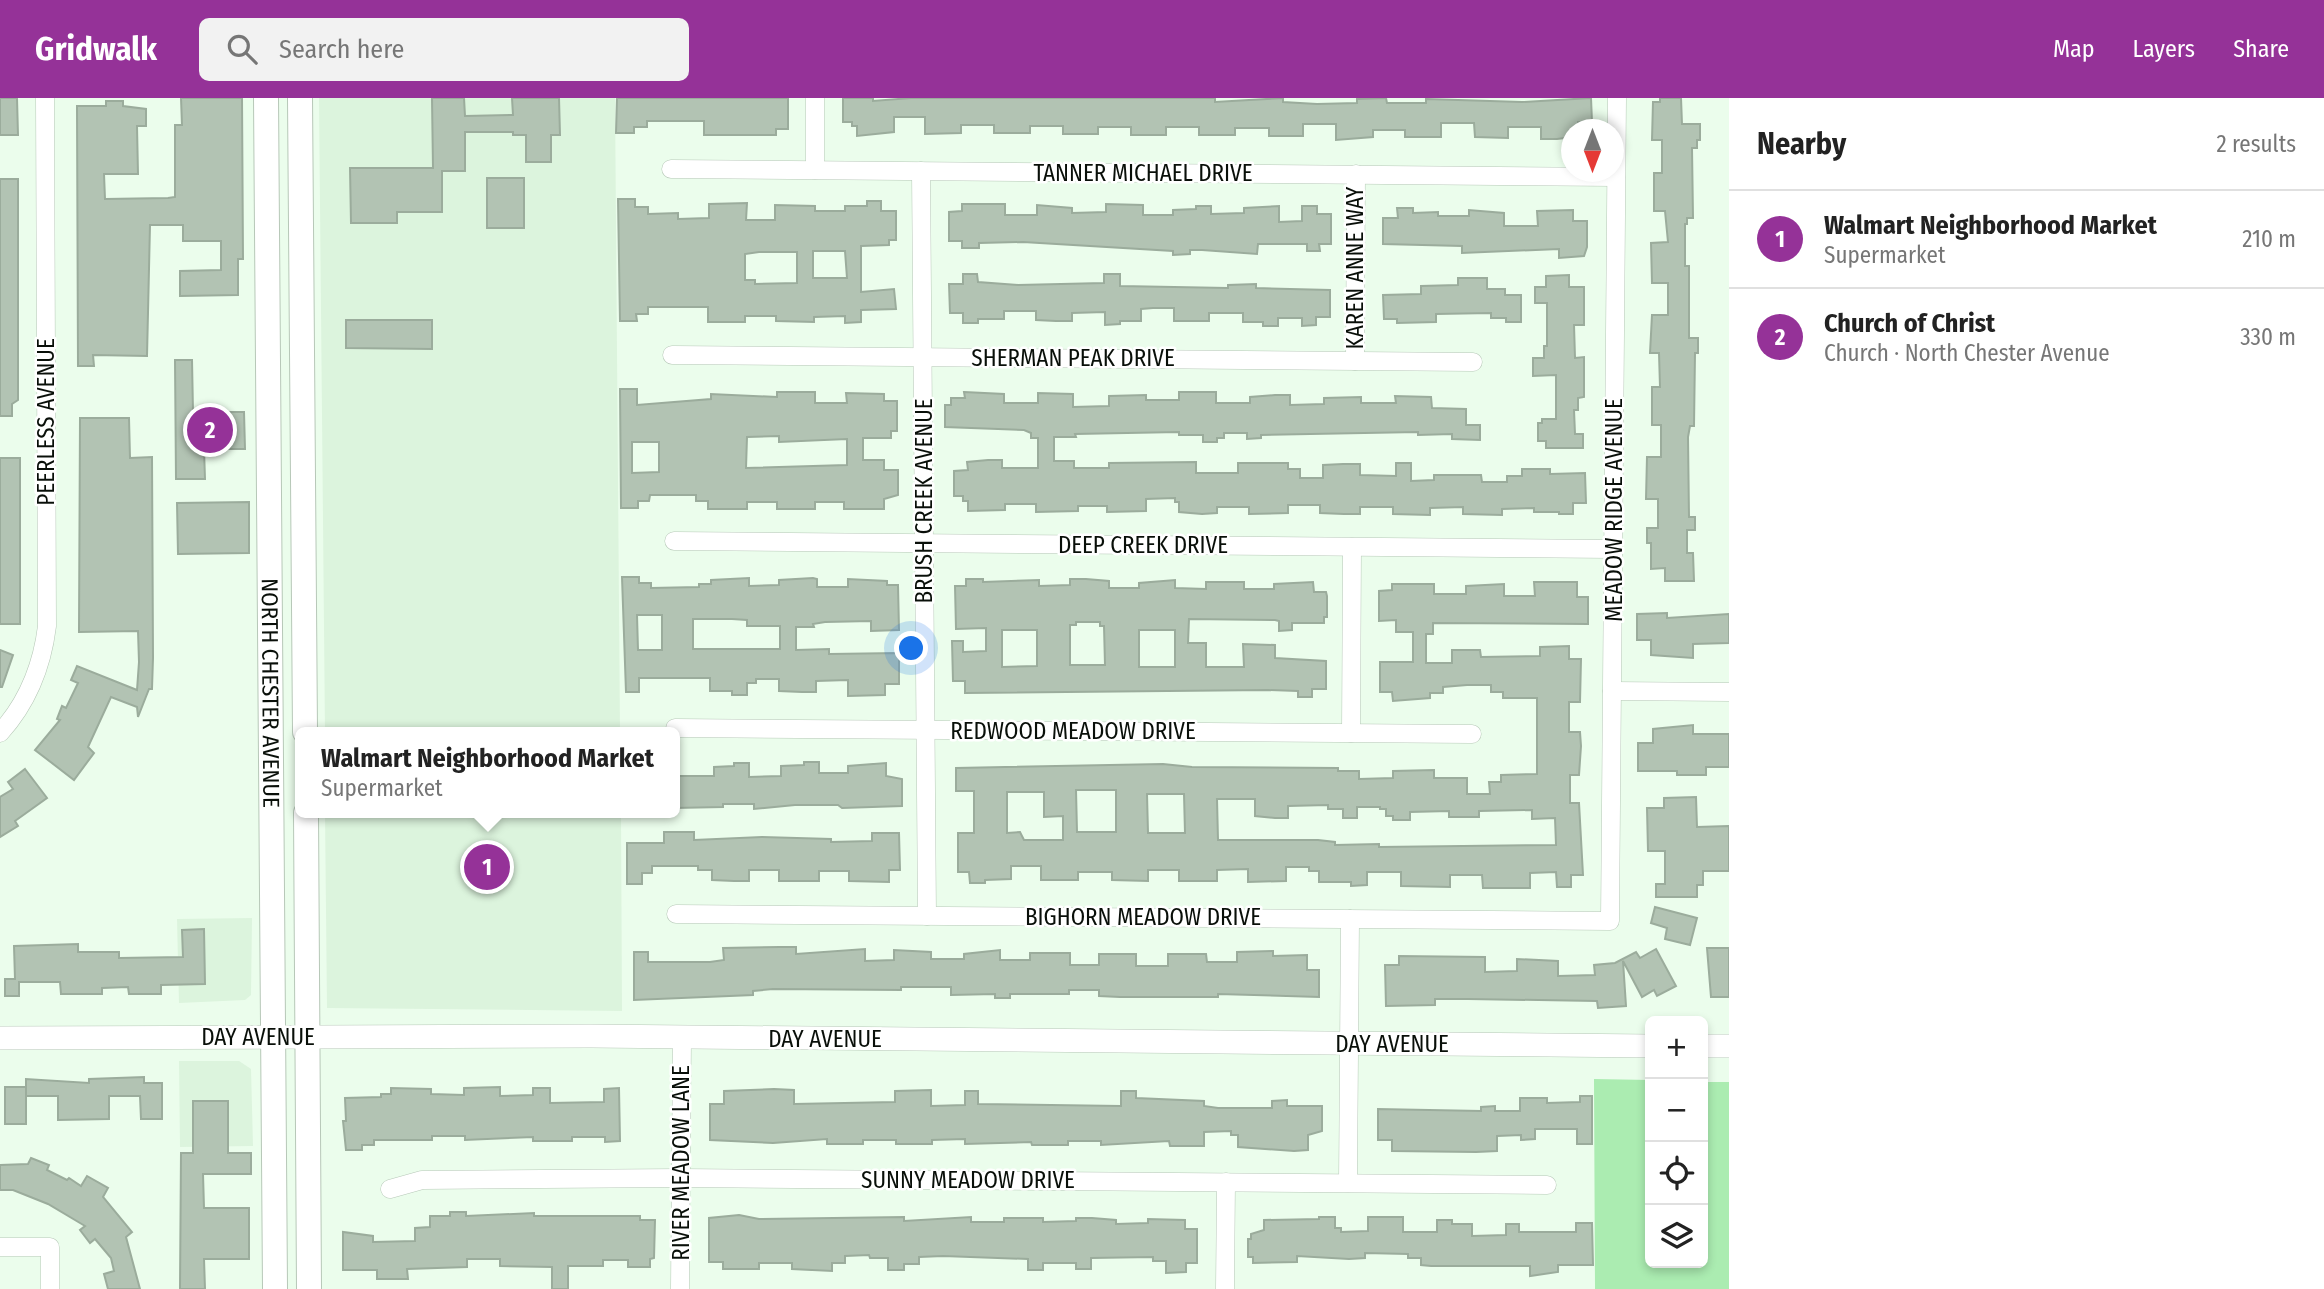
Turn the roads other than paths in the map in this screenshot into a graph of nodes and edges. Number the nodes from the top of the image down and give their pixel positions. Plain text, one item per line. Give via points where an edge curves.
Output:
1 (46, 98) edge
2 (266, 98) edge
3 (300, 98) edge
4 (815, 98) edge
5 (1617, 98) edge
6 (1617, 119) edge
7 (671, 169) dead end
8 (815, 170) junction
9 (921, 171) junction
10 (1356, 174) junction
11 (1561, 176) edge
12 (1616, 182) edge
13 (267, 285) junction
14 (672, 355) dead end
15 (923, 357) junction
16 (1355, 360) junction
17 (1473, 362) dead end
18 (303, 382) junction
19 (269, 522) junction
20 (674, 541) dead end
21 (925, 543) junction
22 (1352, 547) junction
23 (1613, 549) junction
24 (304, 588) junction
25 (270, 604) junction
26 (305, 683) junction
27 (1612, 691) junction
28 (1729, 692) edge
29 (305, 727) edge
30 (680, 727) edge
31 (926, 730) junction
32 (0, 733) edge
33 (1351, 733) junction
34 (1472, 734) dead end
35 (306, 818) edge
36 (676, 914) dead end
37 (927, 916) junction
38 (1350, 919) junction
39 (1610, 921) joint
40 (273, 1037) junction
41 (307, 1037) junction
42 (0, 1038) edge
43 (682, 1038) junction
44 (1349, 1043) junction
45 (1645, 1046) edge
46 (1708, 1046) edge
47 (1729, 1046) edge
48 (681, 1178) junction
49 (1226, 1182) junction
50 (1348, 1183) junction
51 (1547, 1185) dead end
52 (390, 1189) dead end
53 (0, 1247) edge
54 (50, 1289) edge
55 (275, 1289) edge
56 (309, 1289) edge
57 (680, 1289) edge
58 (1225, 1289) edge

1 - 32 street, PEERLESS AVENUE via 47,626 37,675
2 - 13 main road, NORTH CHESTER AVENUE
3 - 18 main road, NORTH CHESTER AVENUE
4 - 8 street
5 - 6 street, MEADOW RIDGE AVENUE
7 - 8 street, TANNER MICHAEL DRIVE
8 - 9 street, TANNER MICHAEL DRIVE
9 - 10 street, TANNER MICHAEL DRIVE
9 - 15 street, BRUSH CREEK AVENUE
10 - 11 street, TANNER MICHAEL DRIVE
10 - 16 street, KAREN ANNE WAY
12 - 23 street, MEADOW RIDGE AVENUE
13 - 18 main road via 291,363
13 - 19 main road, NORTH CHESTER AVENUE
14 - 15 street, SHERMAN PEAK DRIVE
15 - 16 street, SHERMAN PEAK DRIVE
15 - 21 street, BRUSH CREEK AVENUE
16 - 17 street, SHERMAN PEAK DRIVE
18 - 24 main road, NORTH CHESTER AVENUE
19 - 24 main road via 285,564
19 - 25 main road, NORTH CHESTER AVENUE
20 - 21 street, DEEP CREEK DRIVE
21 - 22 street, DEEP CREEK DRIVE
21 - 31 street, BRUSH CREEK AVENUE
22 - 23 street, DEEP CREEK DRIVE
22 - 33 street
23 - 27 street, MEADOW RIDGE AVENUE
24 - 26 main road, NORTH CHESTER AVENUE
25 - 26 main road via 288,611
25 - 40 main road, NORTH CHESTER AVENUE
26 - 29 main road, NORTH CHESTER AVENUE
27 - 28 street
27 - 39 street, MEADOW RIDGE AVENUE
30 - 31 street, REDWOOD MEADOW DRIVE
31 - 33 street, REDWOOD MEADOW DRIVE
31 - 37 street, BRUSH CREEK AVENUE
33 - 34 street, REDWOOD MEADOW DRIVE
35 - 41 main road, NORTH CHESTER AVENUE
36 - 37 street, BIGHORN MEADOW DRIVE
37 - 38 street, BIGHORN MEADOW DRIVE
38 - 39 street, BIGHORN MEADOW DRIVE
38 - 44 street
40 - 41 street, DAY AVENUE
40 - 42 street, DAY AVENUE
40 - 55 main road, NORTH CHESTER AVENUE
41 - 43 street, DAY AVENUE
41 - 56 main road, NORTH CHESTER AVENUE
43 - 44 street, DAY AVENUE
43 - 48 street, RIVER MEADOW LANE
44 - 45 street, DAY AVENUE
44 - 50 street
46 - 47 street
48 - 49 street, SUNNY MEADOW DRIVE
48 - 52 street, SUNNY MEADOW DRIVE via 422,1180
48 - 57 street, RIVER MEADOW LANE
49 - 50 street, SUNNY MEADOW DRIVE
49 - 58 street
50 - 51 street, SUNNY MEADOW DRIVE
53 - 54 street via 50,1247

